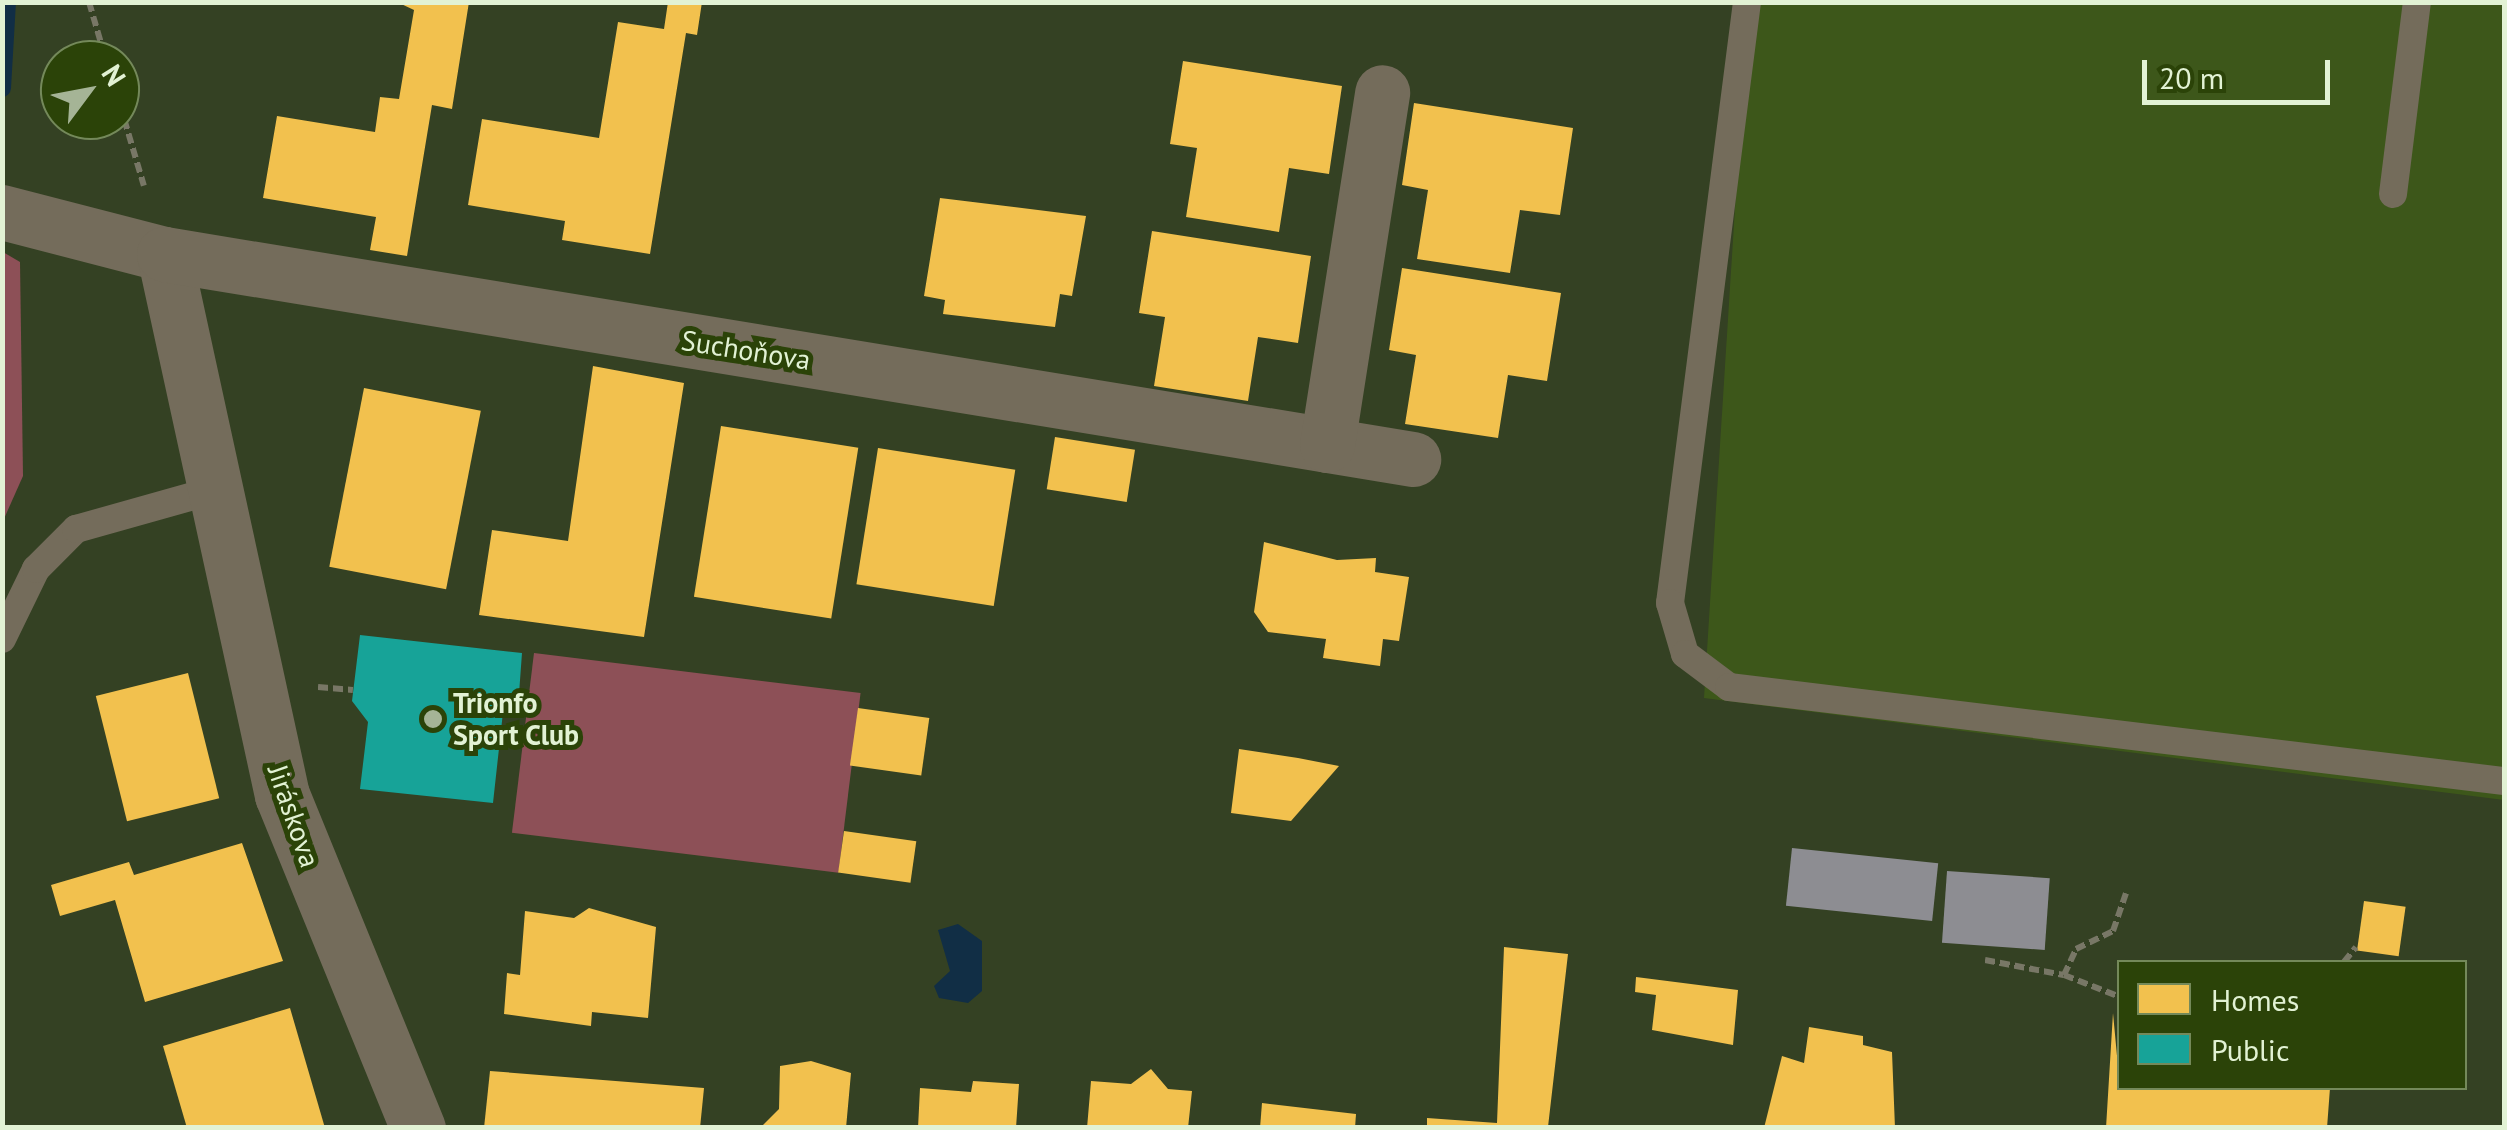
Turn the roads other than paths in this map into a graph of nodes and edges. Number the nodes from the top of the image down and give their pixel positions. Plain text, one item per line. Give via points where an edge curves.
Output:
1 (1747, 2) edge
2 (2417, 2) edge
3 (1382, 92) dead end
4 (2394, 194) dead end
5 (2, 212) edge
6 (164, 254) junction
7 (1328, 445) junction
8 (1413, 459) dead end
9 (215, 490) junction
10 (2, 639) edge
11 (2504, 781) edge
12 (418, 1128) edge

1 - 11 lane via 1670,603 1685,654 1729,687
2 - 4 lane
3 - 7 street
5 - 6 street
6 - 7 street, Suchoňova
6 - 9 street, Jiráskova
7 - 8 street, Suchoňova
9 - 10 lane via 76,529 36,568
9 - 12 street, Jiráskova via 282,795

